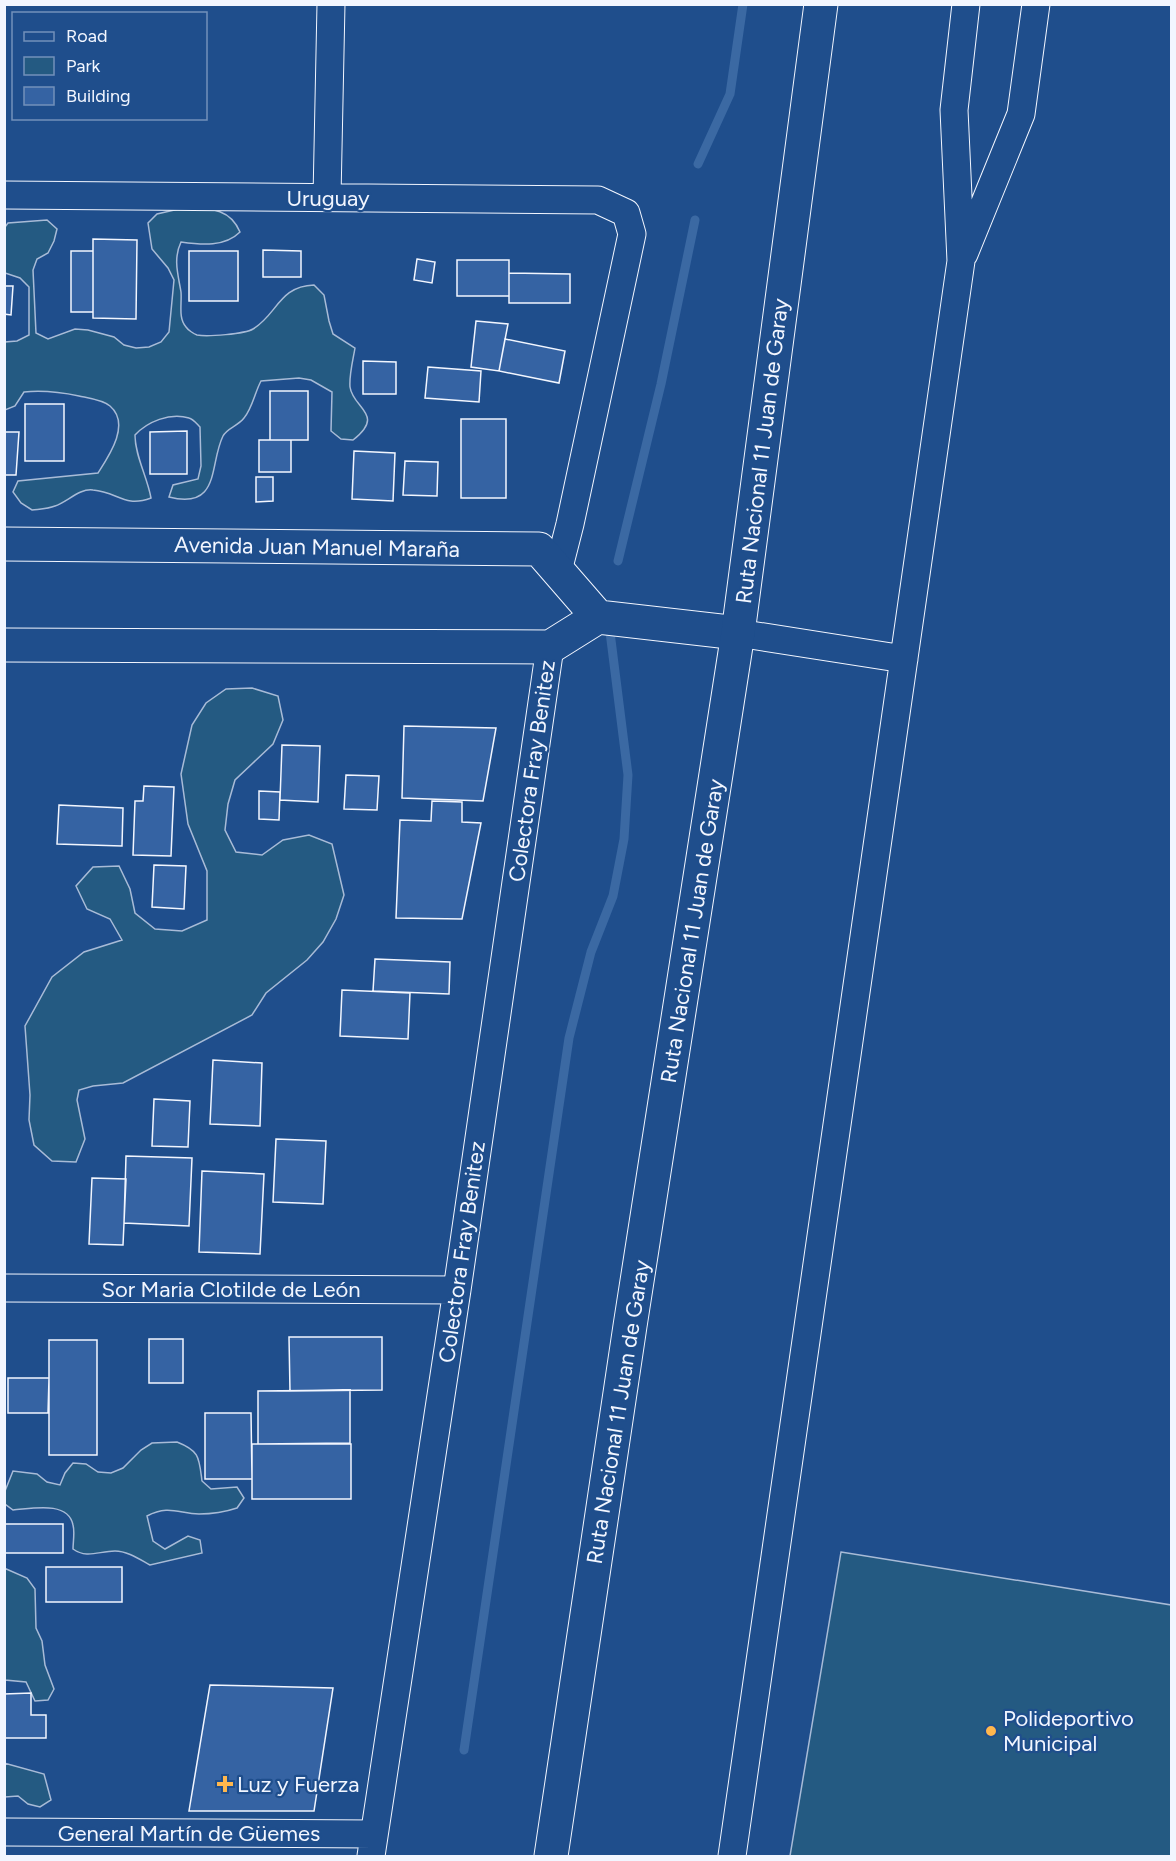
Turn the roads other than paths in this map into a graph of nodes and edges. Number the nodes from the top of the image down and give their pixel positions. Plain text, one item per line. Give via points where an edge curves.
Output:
1 (331, 4) edge
2 (821, 4) edge
3 (966, 4) edge
4 (1036, 4) edge
5 (4, 195) edge
6 (327, 198) junction
7 (961, 261) junction
8 (4, 544) edge
9 (558, 571) junction
10 (598, 617) junction
11 (738, 633) junction
12 (4, 645) edge
13 (550, 647) junction
14 (904, 659) junction
15 (4, 1288) edge
16 (457, 1290) junction
17 (4, 1832) edge
18 (373, 1845) edge
19 (551, 1857) edge
20 (732, 1857) edge

1 - 6 street
2 - 11 main road, Ruta Nacional 11 Juan de Garay
3 - 7 street via 954,110
4 - 7 street via 1022,114
5 - 6 street, Uruguay
6 - 9 street, Uruguay via 598,200 627,213 632,234
7 - 14 street
8 - 9 main road, Avenida Juan Manuel Maraña via 539,549
9 - 10 main road, Avenida Juan Manuel Maraña
10 - 11 main road
10 - 13 main road
11 - 14 street
11 - 19 main road, Ruta Nacional 11 Juan de Garay
12 - 13 main road
13 - 16 street, Colectora Fray Benitez
14 - 20 street
15 - 16 street, Sor Maria Clotilde de León
16 - 18 street, Colectora Fray Benitez
17 - 18 street, General Martín de Güemes

